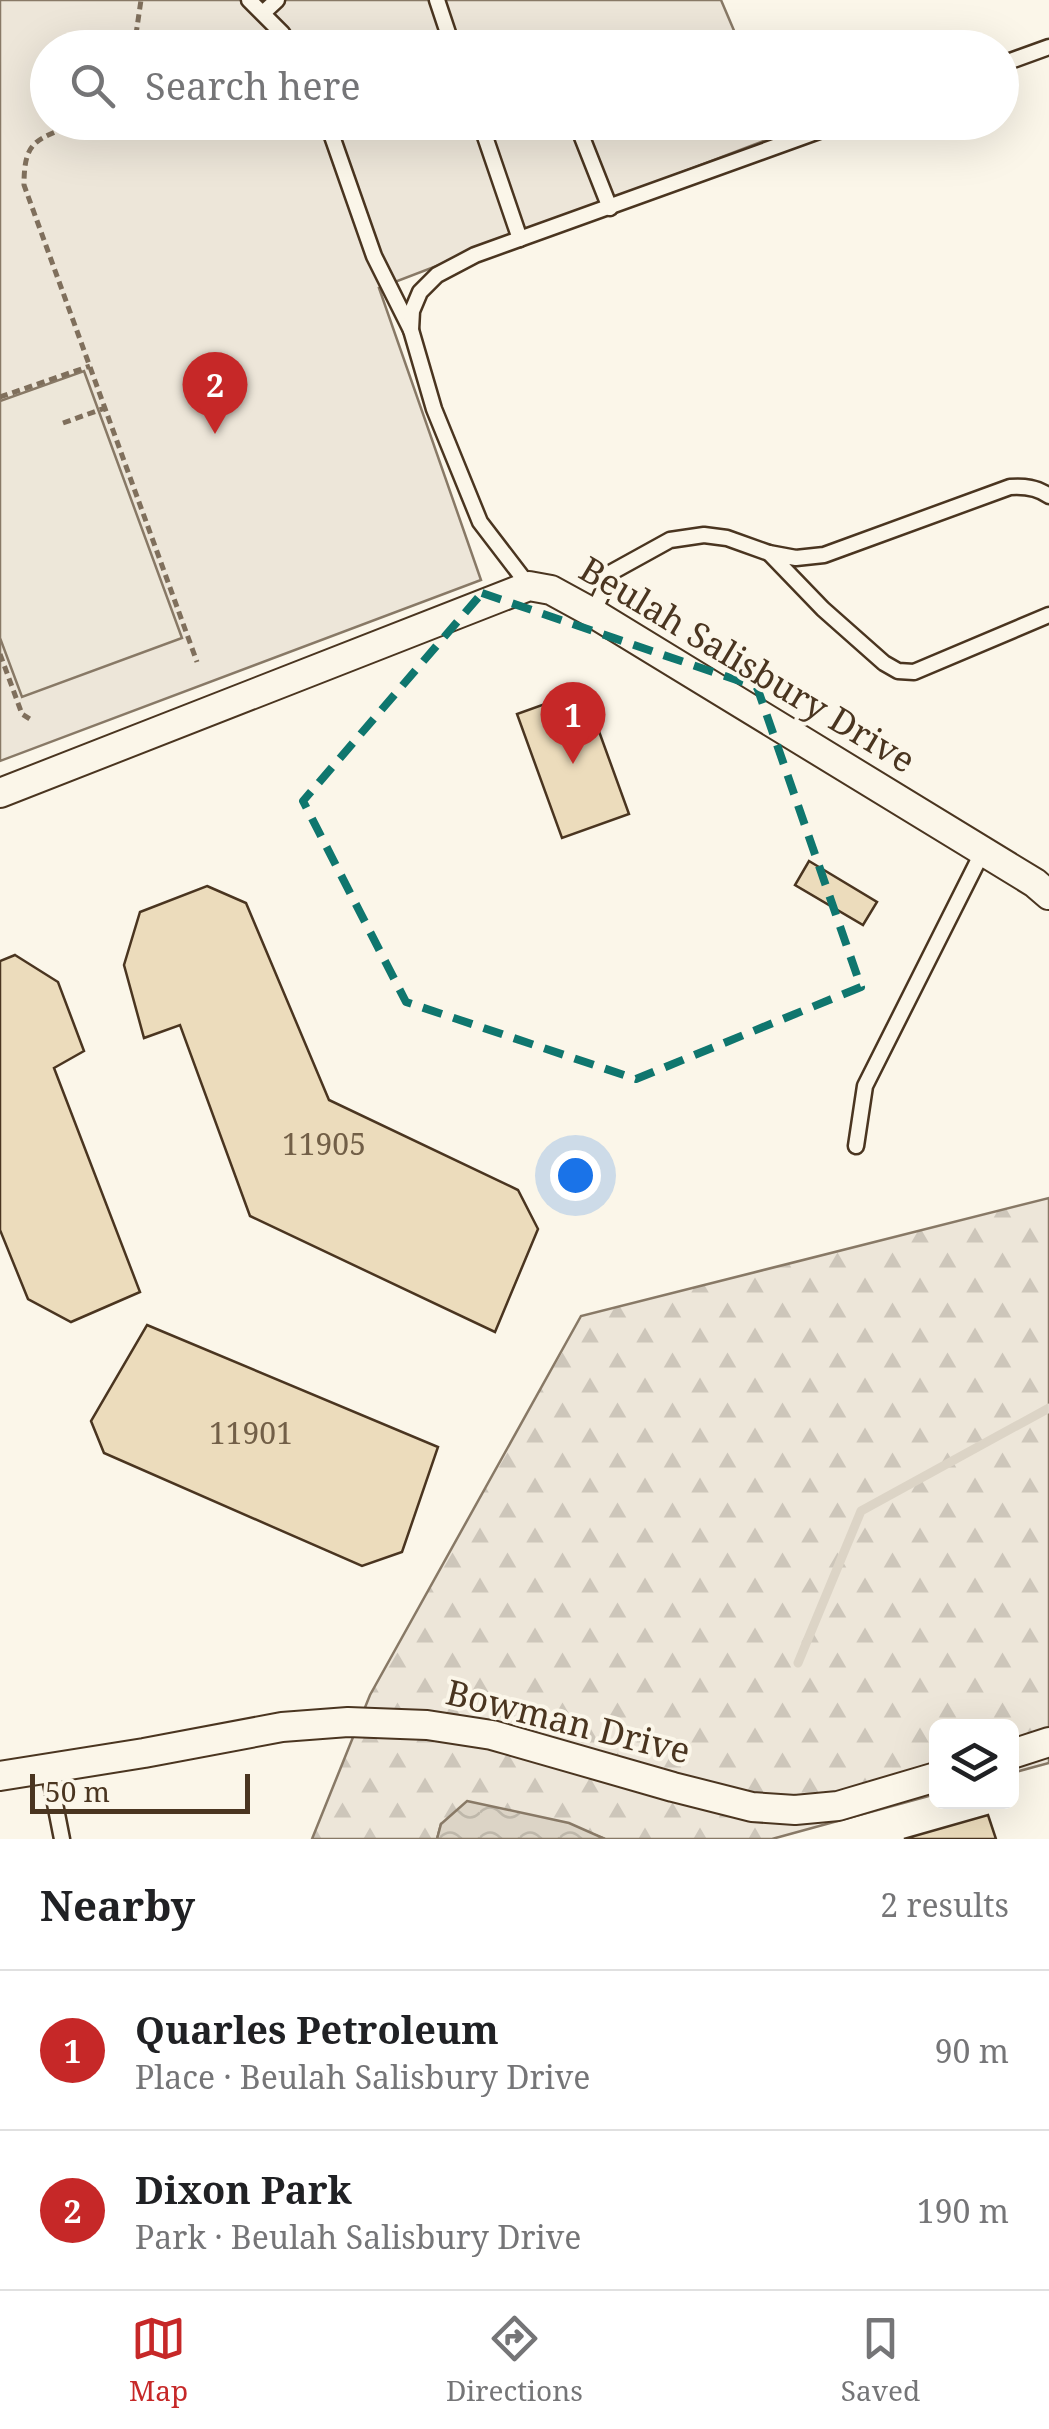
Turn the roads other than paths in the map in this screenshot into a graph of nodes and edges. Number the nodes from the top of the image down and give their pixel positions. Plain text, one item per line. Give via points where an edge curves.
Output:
1 (249, 0) edge
2 (277, 0) edge
3 (437, 0) edge
4 (264, 13) junction
5 (279, 30) edge
6 (447, 30) edge
7 (1049, 47) edge
8 (1019, 58) edge
9 (333, 140) edge
10 (486, 140) edge
11 (583, 140) edge
12 (795, 140) edge
13 (610, 208) junction
14 (520, 239) junction
15 (411, 330) junction
16 (1049, 496) edge
17 (770, 554) junction
18 (528, 586) junction
19 (593, 613) junction
20 (1049, 614) edge
21 (0, 794) edge
22 (983, 851) junction
23 (1049, 895) edge
24 (856, 1146) dead end
25 (1049, 1742) edge
26 (1019, 1752) edge
27 (48, 1768) junction
28 (0, 1776) edge
29 (929, 1780) edge
30 (62, 1839) edge

1 - 4 lane
2 - 4 lane
3 - 6 lane
4 - 5 lane
7 - 8 lane
9 - 15 lane via 374,256
10 - 14 lane
11 - 13 lane
12 - 13 lane
13 - 14 lane
14 - 15 lane via 437,275 420,292
15 - 18 lane via 480,522
16 - 17 lane via 1010,487 824,555
17 - 19 lane via 726,538 670,540 612,572
17 - 20 lane via 898,671 914,672
18 - 19 street, Beulah Salisbury Drive
18 - 21 street, Beulah Salisbury Drive
19 - 22 street, Beulah Salisbury Drive
22 - 23 street, Beulah Salisbury Drive
22 - 24 lane via 865,1086
25 - 26 street
27 - 28 street, Bowman Drive
27 - 29 street, Bowman Drive via 282,1727 348,1722 492,1735 752,1807 838,1806
27 - 30 lane

